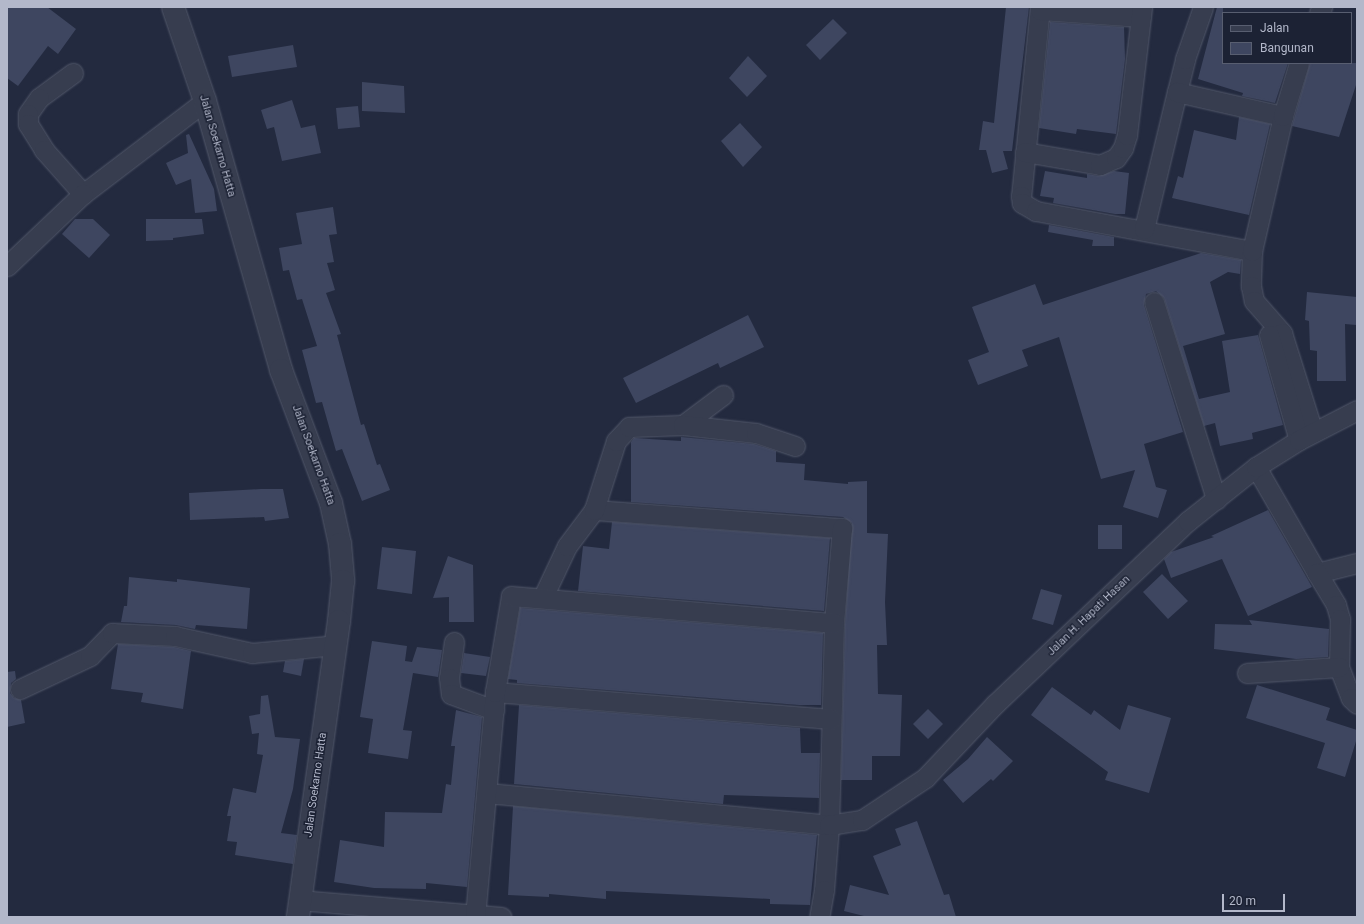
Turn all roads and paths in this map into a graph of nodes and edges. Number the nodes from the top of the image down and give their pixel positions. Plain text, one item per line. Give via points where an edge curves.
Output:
1 (173, 7) edge
2 (1204, 7) edge
3 (1040, 8) edge
4 (1141, 12) edge
5 (1299, 64) edge
6 (73, 73) dead end
7 (1177, 92) junction
8 (205, 101) junction
9 (1283, 116) junction
10 (1025, 152) junction
11 (83, 194) junction
12 (1144, 229) junction
13 (1252, 251) junction
14 (7, 266) edge
15 (1154, 302) dead end
16 (723, 395) dead end
17 (1357, 410) edge
18 (683, 425) junction
19 (1306, 436) junction
20 (795, 446) dead end
21 (1256, 467) junction
22 (1216, 499) junction
23 (594, 510) junction
24 (1357, 563) edge
25 (1317, 573) junction
26 (542, 597) junction
27 (834, 623) junction
28 (454, 642) dead end
29 (336, 645) junction
30 (1339, 667) junction
31 (1247, 673) dead end
32 (20, 689) dead end
33 (495, 701) junction
34 (1357, 704) edge
35 (830, 719) junction
36 (487, 794) junction
37 (829, 825) junction
38 (298, 908) edge
39 (475, 916) edge
40 (501, 917) edge
41 (819, 917) edge

1 - 8 street, Jalan Soekarno Hatta
2 - 7 street via 1185,59
3 - 4 street
3 - 10 street
4 - 10 street via 1127,135 1123,148 1116,158 1100,165
5 - 9 street
6 - 11 street via 38,98 28,114 28,124 44,150
7 - 9 street
7 - 12 street
8 - 11 street
8 - 29 street, Jalan Soekarno Hatta via 281,370 331,503 340,544 342,581
9 - 13 street
10 - 12 street via 1021,196 1025,206 1036,211
11 - 14 street
12 - 13 street
13 - 19 street via 1251,286 1254,301 1265,314
15 - 22 street
16 - 18 street
17 - 19 street, Jalan H. Hapati Hasan
18 - 20 street via 756,433
18 - 23 street via 636,426 629,427 622,433 616,441
19 - 21 street, Jalan H. Hapati Hasan
21 - 22 street, Jalan H. Hapati Hasan
21 - 25 street
22 - 37 street, Jalan H. Hapati Hasan via 1182,526 995,704 925,778 862,820
23 - 26 street via 567,546
23 - 27 street via 842,528
24 - 25 street
25 - 30 street via 1336,605 1340,619
26 - 27 street
26 - 33 street via 513,595 509,599
27 - 35 street
28 - 33 street via 450,678 452,694
29 - 32 street via 252,654 174,636 112,633 90,656
29 - 38 street, Jalan Soekarno Hatta
30 - 31 street
30 - 34 street via 1351,698
33 - 35 street
33 - 36 street
35 - 37 street
36 - 37 street, Jalan H. Hapati Hasan
36 - 39 street
37 - 41 street via 824,890
38 - 39 street
39 - 40 street

